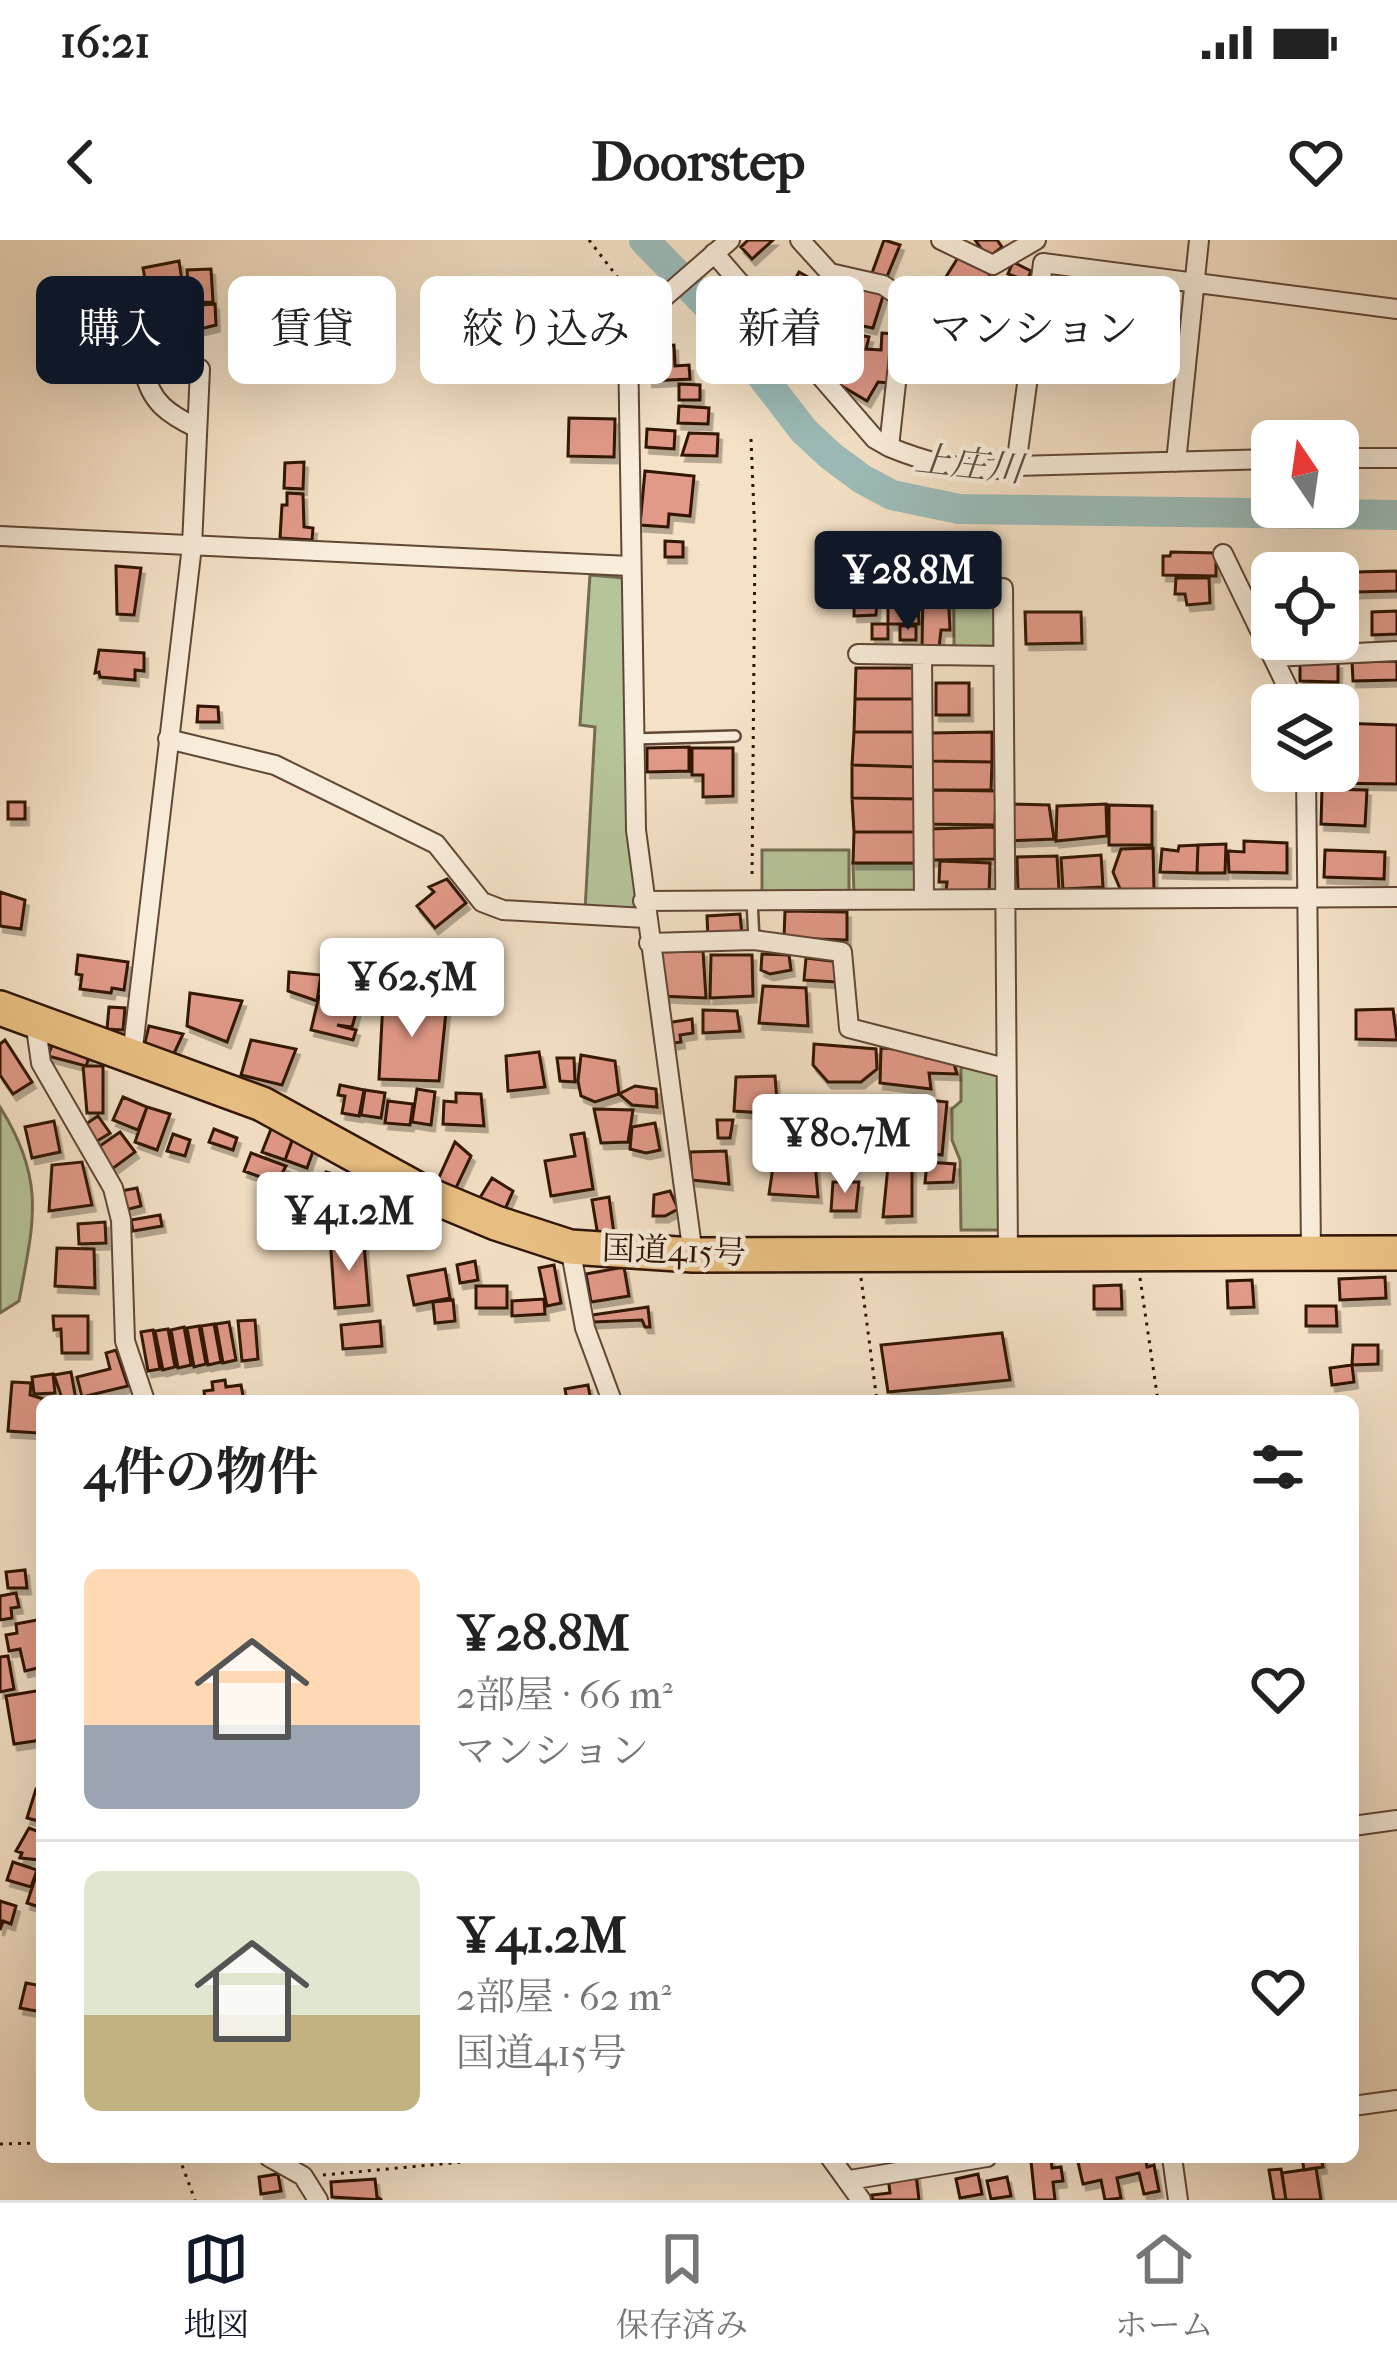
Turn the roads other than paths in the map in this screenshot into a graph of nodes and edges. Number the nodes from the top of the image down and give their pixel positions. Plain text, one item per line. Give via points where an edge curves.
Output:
1 (730, 240) edge
2 (800, 240) edge
3 (941, 240) edge
4 (1040, 240) edge
5 (1199, 240) edge
6 (714, 253) junction
7 (1042, 263) junction
8 (1040, 276) edge
9 (1195, 284) junction
10 (888, 288) edge
11 (1397, 309) edge
12 (146, 384) edge
13 (199, 384) edge
14 (896, 384) edge
15 (1027, 384) edge
16 (197, 428) junction
17 (889, 447) junction
18 (1359, 458) edge
19 (1397, 458) edge
20 (1251, 460) edge
21 (1176, 462) junction
22 (1016, 466) junction
23 (0, 536) edge
24 (192, 546) junction
25 (1223, 554) dead end
26 (630, 566) junction
27 (1003, 588) dead end
28 (1251, 612) edge
29 (1397, 651) edge
30 (1359, 653) edge
31 (858, 654) dead end
32 (922, 655) junction
33 (1003, 656) junction
34 (736, 736) dead end
35 (168, 739) junction
36 (634, 739) junction
37 (1306, 792) edge
38 (1397, 897) edge
39 (1003, 898) junction
40 (1309, 898) junction
41 (924, 899) junction
42 (752, 900) junction
43 (644, 909) junction
44 (754, 940) junction
45 (649, 943) junction
46 (0, 1008) edge
47 (35, 1021) junction
48 (132, 1056) junction
49 (1005, 1068) junction
50 (570, 1247) junction
51 (1397, 1252) edge
52 (1008, 1253) junction
53 (1311, 1253) junction
54 (693, 1255) junction
55 (143, 1395) edge
56 (610, 1395) edge
57 (1397, 1820) edge
58 (1359, 1825) edge
59 (1397, 2100) edge
60 (1359, 2105) edge
61 (280, 2163) edge
62 (835, 2163) edge
63 (951, 2163) edge
64 (1173, 2163) edge
65 (850, 2180) junction
66 (318, 2200) edge
67 (861, 2200) edge
68 (1178, 2200) edge

1 - 6 street
2 - 10 street via 830,273
3 - 4 street via 993,265
4 - 7 street
5 - 9 street
6 - 17 street
6 - 26 street via 650,311 628,345
7 - 8 street
7 - 9 street
9 - 11 street
9 - 21 street
12 - 16 street via 171,416
13 - 16 street
14 - 17 street
15 - 22 street
16 - 24 street
17 - 22 street via 950,466
18 - 19 street
20 - 21 street
21 - 22 street
23 - 24 street
24 - 26 street
24 - 35 street
25 - 28 street
26 - 36 street
27 - 33 street
29 - 30 street
31 - 32 street
32 - 33 street
32 - 41 street
33 - 39 street
34 - 36 lane
35 - 43 street via 275,765 436,844 482,902 502,910
35 - 48 street
36 - 43 street
37 - 40 street
38 - 40 street
39 - 40 street
39 - 41 street
39 - 49 street
40 - 53 street
41 - 42 street
42 - 43 street
42 - 44 lane
43 - 45 street
44 - 45 street
44 - 49 street via 842,952 849,1028
45 - 54 street
46 - 47 highway, 国道415号
47 - 48 highway, 国道415号
47 - 55 street via 41,1063 112,1188 121,1220 125,1342
48 - 50 highway, 国道415号 via 262,1104 424,1193
49 - 52 street
50 - 54 highway, 国道415号
50 - 56 street via 585,1328
51 - 53 highway, 国道415号
52 - 53 highway, 国道415号
52 - 54 highway, 国道415号
57 - 58 street
59 - 60 street
61 - 66 street via 303,2176
62 - 65 street
63 - 65 street
64 - 68 street
65 - 67 street

